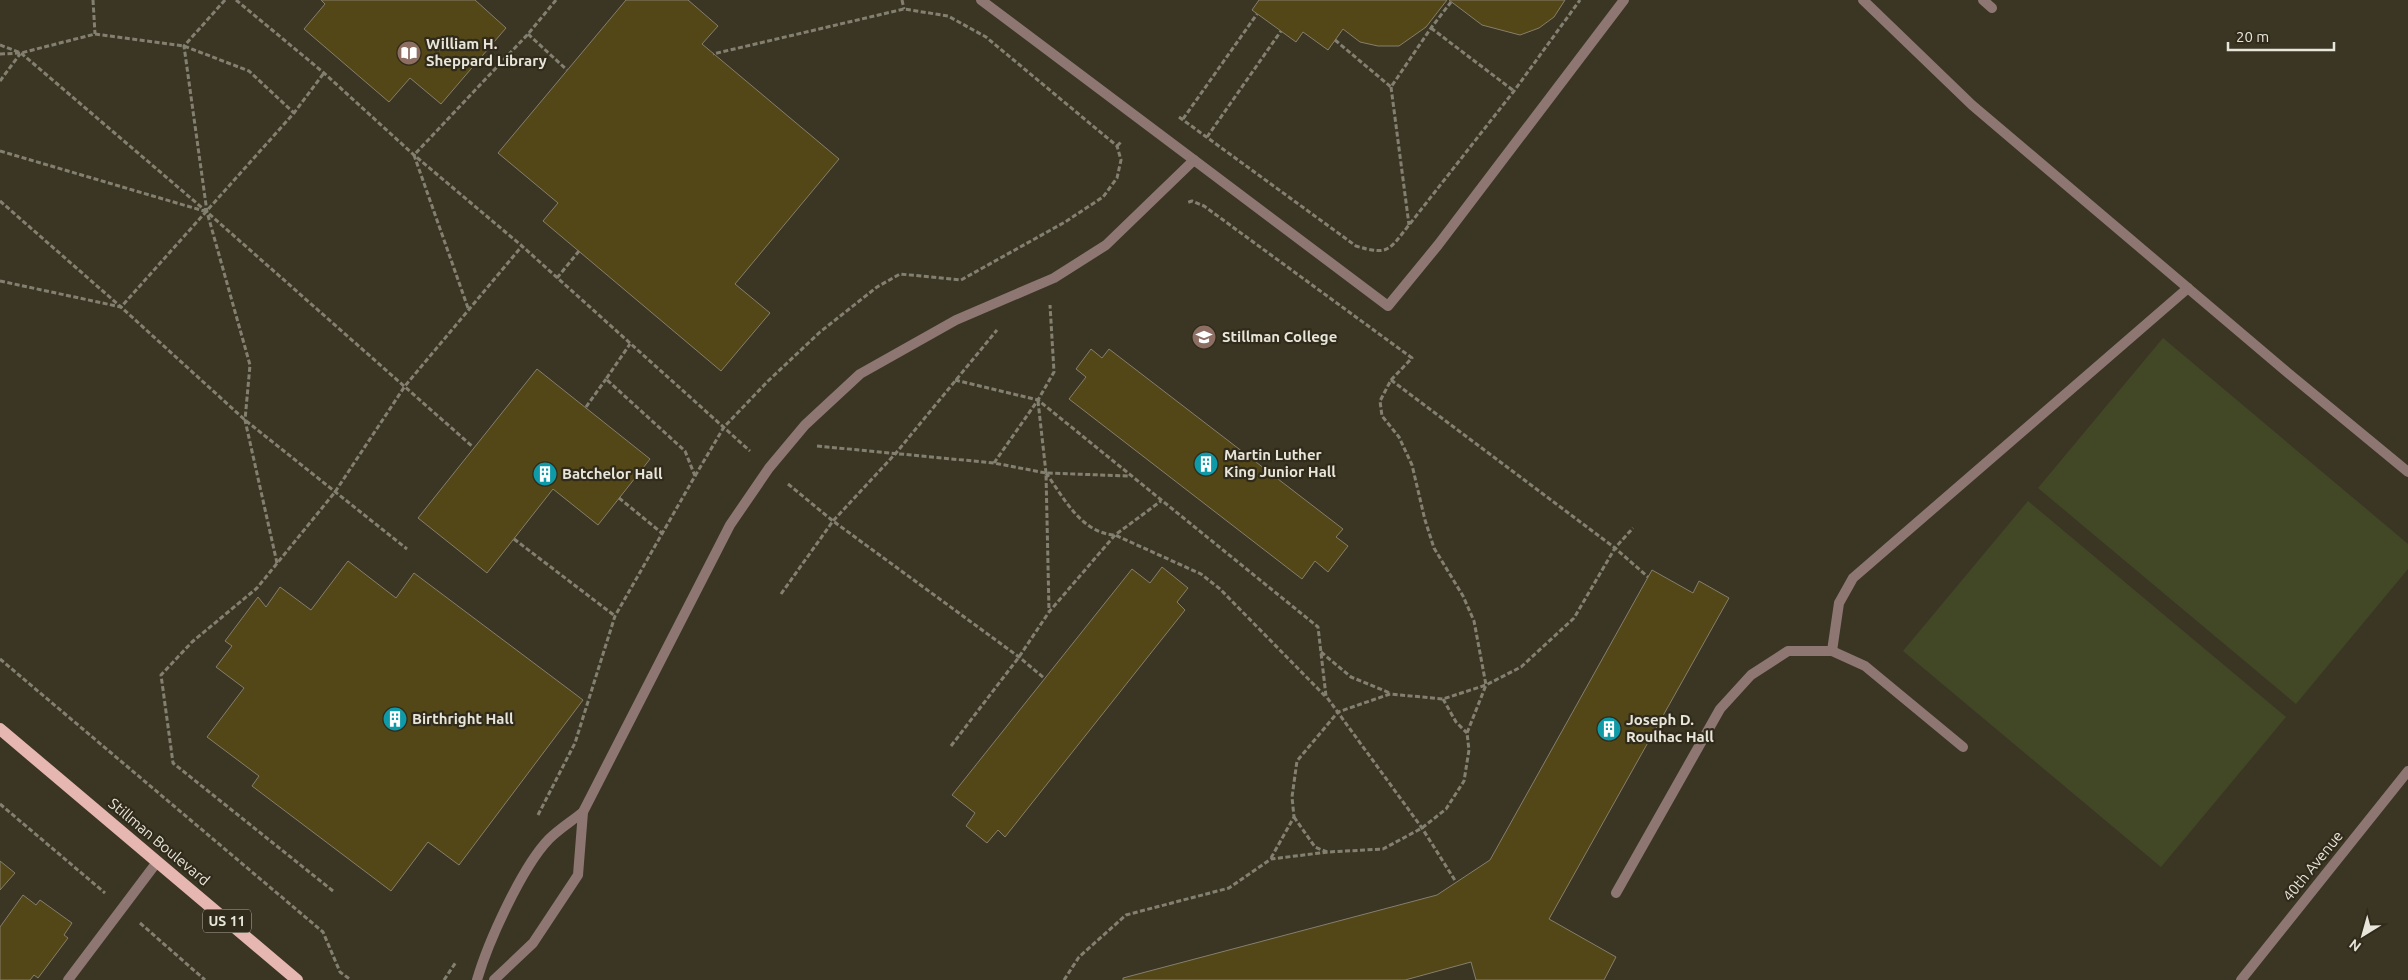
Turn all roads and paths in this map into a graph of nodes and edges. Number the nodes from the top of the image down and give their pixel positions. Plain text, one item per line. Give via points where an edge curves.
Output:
1 (94, 0) edge
2 (225, 0) edge
3 (236, 0) edge
4 (556, 0) edge
5 (902, 0) edge
6 (981, 0) edge
7 (1580, 0) edge
8 (1624, 0) edge
9 (1863, 0) edge
10 (1983, 0) edge
11 (1451, 2) dead end
12 (904, 8) junction
13 (1992, 8) dead end
14 (1257, 14) dead end
15 (1431, 28) junction
16 (1281, 31) dead end
17 (95, 34) junction
18 (528, 34) junction
19 (1335, 40) dead end
20 (0, 44) edge
21 (184, 46) junction
22 (21, 53) junction
23 (0, 54) edge
24 (713, 54) dead end
25 (567, 70) dead end
26 (324, 73) junction
27 (0, 81) edge
28 (1391, 87) junction
29 (1514, 91) junction
30 (294, 113) junction
31 (1176, 114) dead end
32 (1183, 119) junction
33 (1207, 137) junction
34 (1122, 141) dead end
35 (1116, 146) junction
36 (0, 152) edge
37 (414, 155) junction
38 (1194, 160) junction
39 (0, 201) edge
40 (1179, 205) dead end
41 (207, 212) junction
42 (1409, 225) junction
43 (522, 246) junction
44 (579, 252) dead end
45 (557, 278) junction
46 (0, 280) edge
47 (2188, 288) junction
48 (1050, 302) dead end
49 (121, 307) junction
50 (468, 308) junction
51 (998, 329) dead end
52 (630, 344) junction
53 (606, 378) junction
54 (955, 380) junction
55 (1391, 380) junction
56 (405, 386) junction
57 (1038, 400) junction
58 (586, 407) dead end
59 (245, 420) junction
60 (724, 428) junction
61 (791, 444) junction
62 (474, 447) dead end
63 (750, 451) dead end
64 (896, 453) junction
65 (994, 463) junction
66 (2408, 472) edge
67 (1046, 473) junction
68 (695, 476) junction
69 (1130, 476) junction
70 (780, 478) dead end
71 (335, 492) junction
72 (619, 498) dead end
73 (1161, 501) junction
74 (833, 521) junction
75 (1633, 528) dead end
76 (663, 534) junction
77 (1115, 535) junction
78 (514, 539) dead end
79 (1615, 548) junction
80 (406, 549) dead end
81 (277, 563) junction
82 (1648, 577) dead end
83 (780, 594) dead end
84 (1049, 612) junction
85 (615, 616) junction
86 (1832, 651) junction
87 (1321, 652) junction
88 (1019, 657) junction
89 (0, 659) edge
90 (1044, 678) dead end
91 (1486, 685) junction
92 (1390, 694) junction
93 (1326, 696) junction
94 (1442, 699) junction
95 (1338, 712) junction
96 (0, 729) edge
97 (1468, 733) junction
98 (951, 746) dead end
99 (1963, 747) dead end
100 (2408, 771) edge
101 (583, 812) junction
102 (1294, 817) junction
103 (536, 819) dead end
104 (1422, 828) junction
105 (1328, 852) junction
106 (1271, 859) junction
107 (157, 862) junction
108 (1456, 882) dead end
109 (333, 891) dead end
110 (1616, 893) dead end
111 (458, 959) dead end
112 (68, 980) edge
113 (298, 980) edge
114 (351, 980) edge
115 (444, 980) edge
116 (477, 980) edge
117 (494, 980) edge
118 (1064, 980) edge
119 (2241, 980) edge

1 - 17 path
2 - 21 path
3 - 26 path
4 - 18 path
5 - 12 path
6 - 38 street
7 - 29 path
8 - 38 street via 1438,246 1388,306
9 - 47 street via 1972,105
10 - 13 street
11 - 15 path
12 - 24 path
12 - 35 path via 948,16 986,37
14 - 32 path
15 - 28 path
15 - 29 path
16 - 33 path
17 - 21 path
17 - 22 path
18 - 25 path
18 - 37 path
19 - 28 path
20 - 22 path
21 - 30 path via 249,70
21 - 41 path
22 - 23 path
22 - 27 path
22 - 41 path
26 - 30 path
26 - 37 path
28 - 42 path
29 - 42 path
30 - 41 path
31 - 32 path
32 - 33 path
33 - 42 path via 1356,246 1379,252 1392,247
34 - 35 path
35 - 60 path via 1121,160 1117,178 1102,198 961,280 900,274 877,287 820,332
36 - 41 path
37 - 43 path
37 - 50 path
38 - 61 street via 1106,245 1054,278 956,320 860,374 805,425
39 - 49 path
40 - 55 path via 1192,201 1204,206 1412,358
41 - 49 path
41 - 56 path
41 - 59 path via 250,365
43 - 45 path
43 - 50 path
44 - 45 path
45 - 52 path
46 - 49 path
47 - 66 street
47 - 86 street via 1853,578 1839,603
48 - 57 path via 1054,372
49 - 59 path
50 - 56 path
51 - 54 path
52 - 53 path
52 - 60 path
53 - 58 path
53 - 68 path via 685,451
54 - 57 path
54 - 64 path
55 - 79 path
55 - 91 path via 1380,401 1382,416 1399,437 1412,465 1434,548 1474,621
56 - 62 path
56 - 71 path
57 - 65 path
57 - 67 path
57 - 69 path
59 - 71 path
59 - 81 path
60 - 63 path
60 - 68 path
61 - 64 path
61 - 101 street via 768,468 730,525
64 - 65 path
64 - 74 path
65 - 67 path
67 - 69 path
67 - 77 path via 1079,519 1103,535
67 - 84 path
68 - 76 path
69 - 73 path
70 - 74 path
71 - 80 path
71 - 81 path
72 - 76 path
73 - 77 path
73 - 87 path via 1318,627
74 - 83 path
74 - 88 path
75 - 79 path
76 - 85 path
77 - 84 path
77 - 93 path via 1201,574 1220,589
78 - 85 path
79 - 82 path
79 - 91 path via 1574,618 1521,668
81 - 109 path via 256,588 192,642 162,675 173,763
84 - 88 path
85 - 103 path via 575,743
86 - 99 street via 1865,666
86 - 110 street via 1788,651 1751,675 1720,709
87 - 92 path via 1351,677
87 - 93 path
88 - 90 path
88 - 98 path
89 - 114 path via 323,932 340,972
91 - 94 path
91 - 97 path
92 - 94 path
92 - 95 path
93 - 95 path
94 - 97 path via 1456,722
95 - 102 path via 1297,761 1292,796
95 - 104 path
96 - 107 main road, Stillman Boulevard / US 11
97 - 104 path via 1464,781 1446,809
100 - 119 street, 40th Avenue
101 - 116 street via 549,839 524,875 485,952
101 - 117 street via 578,875 533,943
102 - 105 path via 1315,847
102 - 106 path
104 - 105 path via 1383,849
104 - 108 path
105 - 106 path
106 - 118 path via 1229,888 1126,916 1079,957
107 - 112 street
107 - 113 main road, Stillman Boulevard / US 11
111 - 115 path

